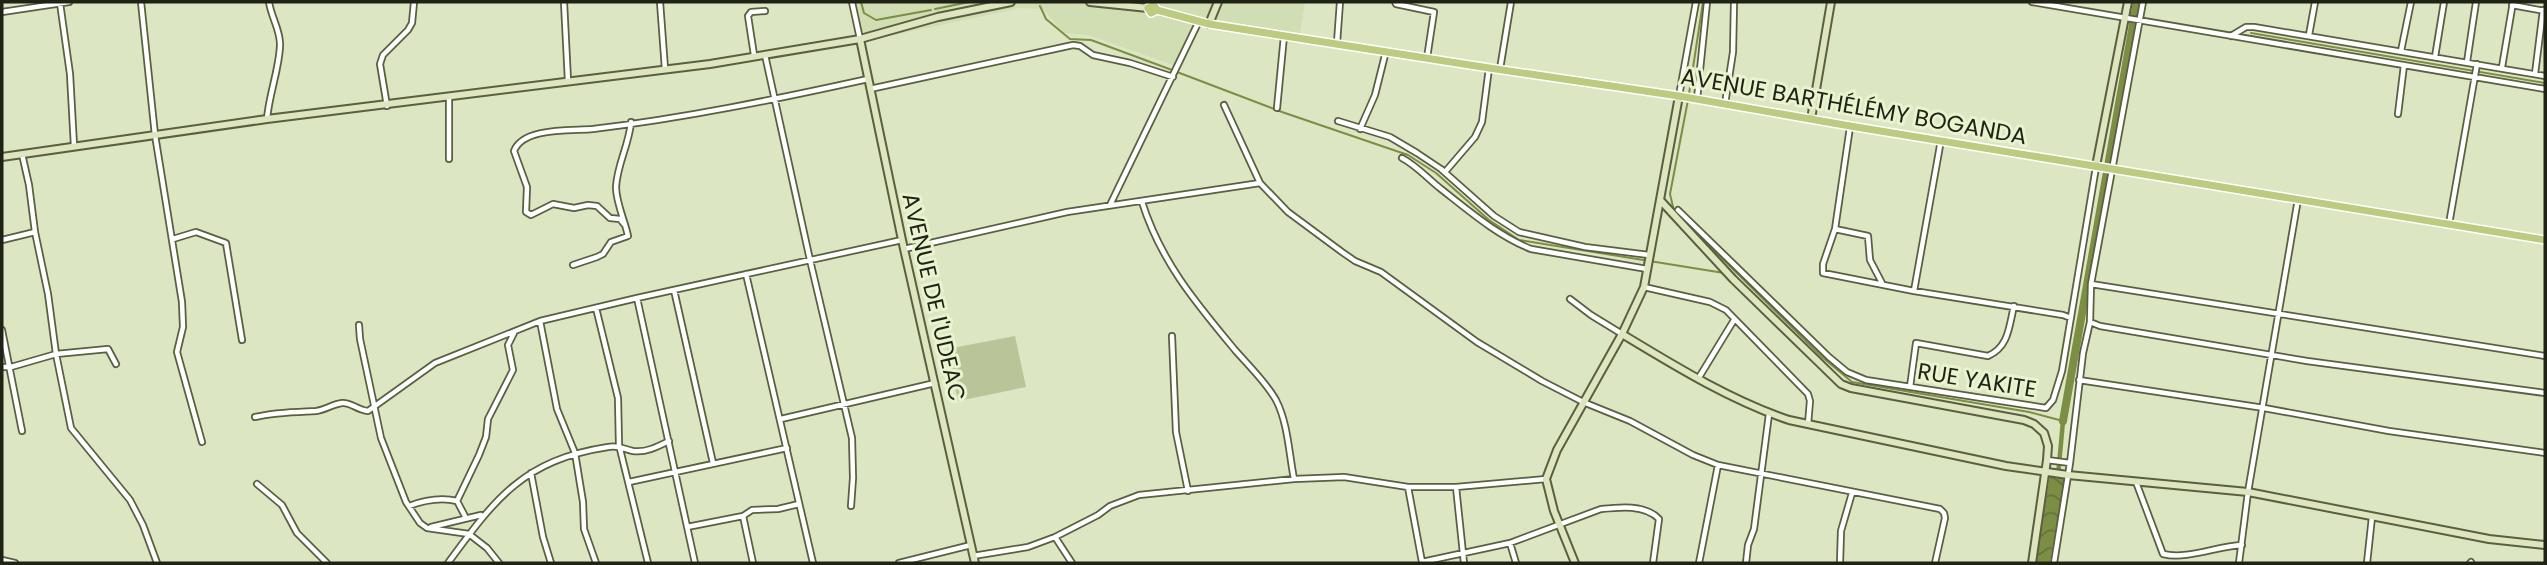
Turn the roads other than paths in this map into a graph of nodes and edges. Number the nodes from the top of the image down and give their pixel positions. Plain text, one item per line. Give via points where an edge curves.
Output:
1 (69, 2) edge
2 (141, 2) edge
3 (269, 2) edge
4 (414, 2) edge
5 (564, 2) edge
6 (660, 2) edge
7 (852, 2) edge
8 (1011, 2) edge
9 (1090, 2) edge
10 (1218, 2) edge
11 (1340, 2) edge
12 (1395, 2) edge
13 (1511, 2) edge
14 (1696, 2) edge
15 (1707, 2) edge
16 (1734, 2) edge
17 (1831, 2) edge
18 (2032, 2) edge
19 (2128, 2) edge
20 (2143, 2) edge
21 (2315, 2) edge
22 (2411, 2) edge
23 (2444, 2) edge
24 (2476, 2) edge
25 (60, 3) edge
26 (2512, 3) edge
27 (38, 4) edge
28 (1152, 6) edge
29 (765, 11) dead end
30 (2544, 11) edge
31 (2, 12) edge
32 (2125, 17) junction
33 (2140, 20) junction
34 (1199, 21) junction
35 (1209, 24) junction
36 (1284, 35) junction
37 (2231, 36) junction
38 (2308, 36) junction
39 (860, 39) junction
40 (1337, 43) junction
41 (1386, 51) junction
42 (2401, 51) junction
43 (765, 53) junction
44 (754, 55) junction
45 (2435, 57) junction
46 (1427, 58) junction
47 (2467, 62) junction
48 (2477, 64) junction
49 (2404, 65) junction
50 (2502, 67) junction
51 (1489, 68) junction
52 (665, 70) junction
53 (1500, 70) junction
54 (2535, 74) junction
55 (2545, 76) edge
56 (1173, 77) junction
57 (2474, 78) junction
58 (868, 79) junction
59 (568, 83) junction
60 (870, 89) junction
61 (2545, 89) edge
62 (449, 97) junction
63 (1688, 97) junction
64 (774, 99) junction
65 (1725, 104) junction
66 (1224, 105) dead end
67 (387, 106) junction
68 (1277, 107) dead end
69 (2398, 114) dead end
70 (267, 119) junction
71 (1811, 119) junction
72 (1338, 121) dead end
73 (631, 122) junction
74 (1850, 126) junction
75 (1359, 130) junction
76 (155, 135) junction
77 (1941, 140) junction
78 (74, 146) junction
79 (22, 153) junction
80 (2, 157) edge
81 (1402, 158) dead end
82 (449, 159) dead end
83 (1430, 162) junction
84 (2098, 166) junction
85 (2111, 169) junction
86 (1422, 172) junction
87 (1445, 173) junction
88 (1260, 183) junction
89 (2298, 199) junction
90 (1661, 201) junction
91 (1142, 202) junction
92 (1109, 206) junction
93 (1678, 210) dead end
94 (624, 224) junction
95 (2448, 225) junction
96 (1835, 229) junction
97 (34, 232) junction
98 (173, 239) junction
99 (2, 240) edge
100 (902, 240) junction
101 (2545, 240) edge
102 (904, 249) junction
103 (1648, 256) junction
104 (810, 260) junction
105 (573, 265) dead end
106 (1647, 267) junction
107 (746, 274) junction
108 (1883, 284) junction
109 (2091, 284) junction
110 (1644, 287) junction
111 (674, 290) junction
112 (1914, 291) junction
113 (637, 298) junction
114 (1570, 299) dead end
115 (2014, 306) junction
116 (596, 308) junction
117 (2278, 315) junction
118 (2071, 318) junction
119 (1734, 320) junction
120 (540, 321) junction
121 (2090, 322) junction
122 (359, 325) dead end
123 (2, 330) edge
124 (514, 333) junction
125 (1622, 334) junction
126 (1172, 336) dead end
127 (242, 340) dead end
128 (56, 354) junction
129 (2273, 356) junction
130 (2545, 356) edge
131 (116, 364) dead end
132 (2, 367) edge
133 (10, 367) junction
134 (1698, 379) junction
135 (2079, 380) junction
136 (935, 383) junction
137 (1910, 387) junction
138 (2545, 393) edge
139 (1583, 402) junction
140 (844, 403) junction
141 (374, 405) junction
142 (2264, 408) junction
143 (1769, 414) junction
144 (255, 417) dead end
145 (781, 419) junction
146 (1808, 424) junction
147 (22, 431) dead end
148 (669, 441) junction
149 (202, 442) dead end
150 (620, 445) junction
151 (787, 447) junction
152 (575, 453) junction
153 (2545, 453) edge
154 (2047, 460) junction
155 (713, 463) junction
156 (2070, 463) junction
157 (1718, 465) junction
158 (676, 471) junction
159 (2045, 472) junction
160 (531, 473) junction
161 (2068, 475) junction
162 (1762, 476) junction
163 (1294, 479) junction
164 (1546, 479) junction
165 (2136, 481) junction
166 (629, 482) junction
167 (257, 484) dead end
168 (1408, 487) junction
169 (1456, 487) junction
170 (1188, 491) junction
171 (2248, 492) junction
172 (1852, 493) junction
173 (457, 501) junction
174 (799, 503) junction
175 (409, 506) junction
176 (851, 506) dead end
177 (483, 515) junction
178 (743, 516) junction
179 (2372, 517) junction
180 (466, 518) junction
181 (1561, 523) junction
182 (687, 527) junction
183 (427, 528) junction
184 (469, 534) junction
185 (1055, 537) junction
186 (1510, 543) junction
187 (971, 545) junction
188 (2242, 545) junction
189 (2545, 545) edge
190 (1462, 552) junction
191 (2, 560) edge
192 (974, 560) edge
193 (15, 563) edge
194 (157, 563) edge
195 (327, 563) edge
196 (447, 563) edge
197 (499, 563) edge
198 (551, 563) edge
199 (596, 563) edge
200 (648, 563) edge
201 (695, 563) edge
202 (753, 563) edge
203 (813, 563) edge
204 (899, 563) edge
205 (1072, 563) edge
206 (1422, 563) edge
207 (1464, 563) edge
208 (1516, 563) edge
209 (1576, 563) edge
210 (1653, 563) edge
211 (1699, 563) edge
212 (1746, 563) edge
213 (1840, 563) edge
214 (1935, 563) edge
215 (2032, 563) edge
216 (2054, 563) edge
217 (2239, 563) edge
218 (2367, 563) edge

1 - 25 street
2 - 76 street
3 - 70 street via 280,47
4 - 67 street via 412,23 380,64
5 - 59 street
6 - 52 street
7 - 39 street
8 - 39 street
9 - 28 street
10 - 35 street
11 - 40 street
12 - 46 street via 1434,12
13 - 53 street
14 - 63 street
15 - 63 street
16 - 65 street
17 - 71 street
18 - 32 street
19 - 32 street, RUE YAKITE
20 - 33 street
21 - 38 street
22 - 42 street
23 - 45 street
24 - 47 street
25 - 27 street
25 - 78 street
26 - 30 street
26 - 50 street
27 - 31 street
28 - 34 main road, AVENUE BARTHÉLÉMY BOGANDA
29 - 44 street via 748,16
30 - 54 street
32 - 33 street
32 - 84 street, RUE YAKITE
33 - 37 street
33 - 85 street
34 - 35 main road, AVENUE BARTHÉLÉMY BOGANDA
34 - 56 street
35 - 36 main road, AVENUE BARTHÉLÉMY BOGANDA
36 - 40 main road, AVENUE BARTHÉLÉMY BOGANDA
36 - 68 street
37 - 38 street via 2246,27
37 - 49 street
38 - 42 street
39 - 43 street
39 - 58 street, AVENUE DE I'UDEAC
40 - 41 main road, AVENUE BARTHÉLÉMY BOGANDA
41 - 46 main road, AVENUE BARTHÉLÉMY BOGANDA
41 - 75 street via 1375,95
42 - 45 street
43 - 44 street
43 - 64 street
44 - 52 street
45 - 47 street
46 - 51 main road, AVENUE BARTHÉLÉMY BOGANDA
47 - 48 street
48 - 50 street
48 - 57 street
49 - 57 street
49 - 69 street
50 - 54 street
51 - 53 main road, AVENUE BARTHÉLÉMY BOGANDA
51 - 87 street via 1482,122
52 - 59 street
53 - 63 main road, AVENUE BARTHÉLÉMY BOGANDA
54 - 55 street
56 - 60 street via 1073,45
56 - 92 street
57 - 61 street
57 - 95 street
58 - 60 street, AVENUE DE I'UDEAC
58 - 64 street
59 - 62 street
60 - 100 street, AVENUE DE I'UDEAC
62 - 67 street
62 - 82 street
63 - 65 main road, AVENUE BARTHÉLÉMY BOGANDA
63 - 90 street
64 - 73 street
64 - 104 street
65 - 71 main road, AVENUE BARTHÉLÉMY BOGANDA
66 - 88 street
67 - 70 street
70 - 76 street
71 - 74 main road, AVENUE BARTHÉLÉMY BOGANDA
72 - 75 street
73 - 94 street via 616,191
73 - 94 street via 525,137 514,151 527,187 526,212 531,215 553,204 597,206
74 - 77 main road, AVENUE BARTHÉLÉMY BOGANDA
74 - 96 street
75 - 83 street via 1390,137
76 - 78 street
76 - 98 street
77 - 84 main road, AVENUE BARTHÉLÉMY BOGANDA
77 - 112 street
78 - 79 street
79 - 80 street
79 - 97 street
81 - 86 street
83 - 86 street
83 - 87 street
84 - 85 main road, AVENUE BARTHÉLÉMY BOGANDA
84 - 118 street, RUE YAKITE
85 - 89 main road, AVENUE BARTHÉLÉMY BOGANDA
85 - 109 street
86 - 106 street via 1517,244
87 - 103 street via 1519,232
88 - 91 street
88 - 139 street via 1288,212 1355,261 1381,272 1477,342
89 - 95 main road, AVENUE BARTHÉLÉMY BOGANDA
89 - 117 street
90 - 103 street
90 - 154 street via 1841,384 2025,420 2044,433
91 - 92 street
91 - 163 street via 1171,268 1276,400
92 - 102 street
93 - 137 street, RUE YAKITE via 1847,372
94 - 105 street via 628,236 611,242 603,254
95 - 101 main road, AVENUE BARTHÉLÉMY BOGANDA
96 - 108 street via 1868,236 1870,260
96 - 108 street via 1823,273
97 - 99 street
97 - 128 street
98 - 127 street via 196,232 226,243
98 - 149 street via 183,313 177,352
100 - 102 street, AVENUE DE I'UDEAC
100 - 104 street
102 - 136 street, AVENUE DE I'UDEAC
103 - 106 street
104 - 107 street
104 - 140 street
106 - 110 street
107 - 111 street
107 - 145 street
108 - 112 street
109 - 117 street
109 - 121 street
110 - 119 street via 1719,305
110 - 125 street
111 - 113 street
111 - 155 street
112 - 115 street
113 - 116 street
113 - 148 street
114 - 125 street
115 - 118 street
115 - 137 street via 2008,334 1998,351 1988,356 1916,343
116 - 120 street
116 - 150 street via 618,398
117 - 129 street
117 - 130 street
118 - 137 street, RUE YAKITE via 2062,371 2046,408
119 - 134 street
119 - 146 street via 1810,397
120 - 124 street
120 - 152 street via 557,409
121 - 129 street
121 - 135 street
122 - 141 street
123 - 133 street
124 - 141 street via 435,363
124 - 173 street via 508,345 513,370 488,419 486,437
125 - 134 street
125 - 139 street
126 - 170 street via 1177,432
128 - 131 street via 108,349
128 - 133 street
128 - 194 street via 71,428 130,500
129 - 138 street
129 - 142 street
132 - 133 street
133 - 147 street
134 - 143 street
135 - 142 street
135 - 156 street
136 - 140 street
136 - 187 street, AVENUE DE I'UDEAC
139 - 157 street
139 - 164 street
140 - 145 street
140 - 176 street via 852,438
141 - 144 street via 368,411 342,403 318,411
141 - 175 street via 386,453
142 - 153 street via 2389,432
142 - 171 street
143 - 146 street
143 - 162 street
145 - 151 street
146 - 159 street
148 - 150 street via 644,451
148 - 158 street
150 - 152 street
150 - 166 street
151 - 155 street
151 - 174 street
152 - 160 street
152 - 199 street via 584,529
154 - 156 street
154 - 159 street
155 - 158 street
156 - 161 street
157 - 162 street
157 - 211 street
158 - 166 street
158 - 182 street
159 - 161 street
159 - 215 street
160 - 177 street
160 - 198 street
161 - 165 street
161 - 216 street
162 - 172 street
162 - 212 street
163 - 168 street via 1344,477
163 - 170 street
164 - 169 street
164 - 181 street
165 - 171 street
165 - 188 street via 2163,554 2177,556
166 - 200 street
167 - 195 street via 277,500 297,533
168 - 169 street
168 - 206 street
169 - 190 street
170 - 185 street via 1123,499
171 - 179 street
171 - 188 street
172 - 213 street via 1841,531
172 - 214 street via 1940,509 1945,519
173 - 175 street via 440,499
173 - 180 street
174 - 178 street via 752,510
174 - 203 street
175 - 183 street
177 - 180 street
177 - 184 street
178 - 182 street
178 - 202 street
179 - 189 street
179 - 218 street
180 - 183 street
181 - 186 street
181 - 209 street
181 - 210 street via 1615,507 1648,512 1659,519
182 - 201 street
183 - 184 street
184 - 196 street
184 - 197 street
185 - 192 street
185 - 205 street
186 - 190 street
186 - 208 street
187 - 192 street, AVENUE DE I'UDEAC
187 - 204 street
188 - 217 street
190 - 206 street
190 - 207 street
191 - 193 street

